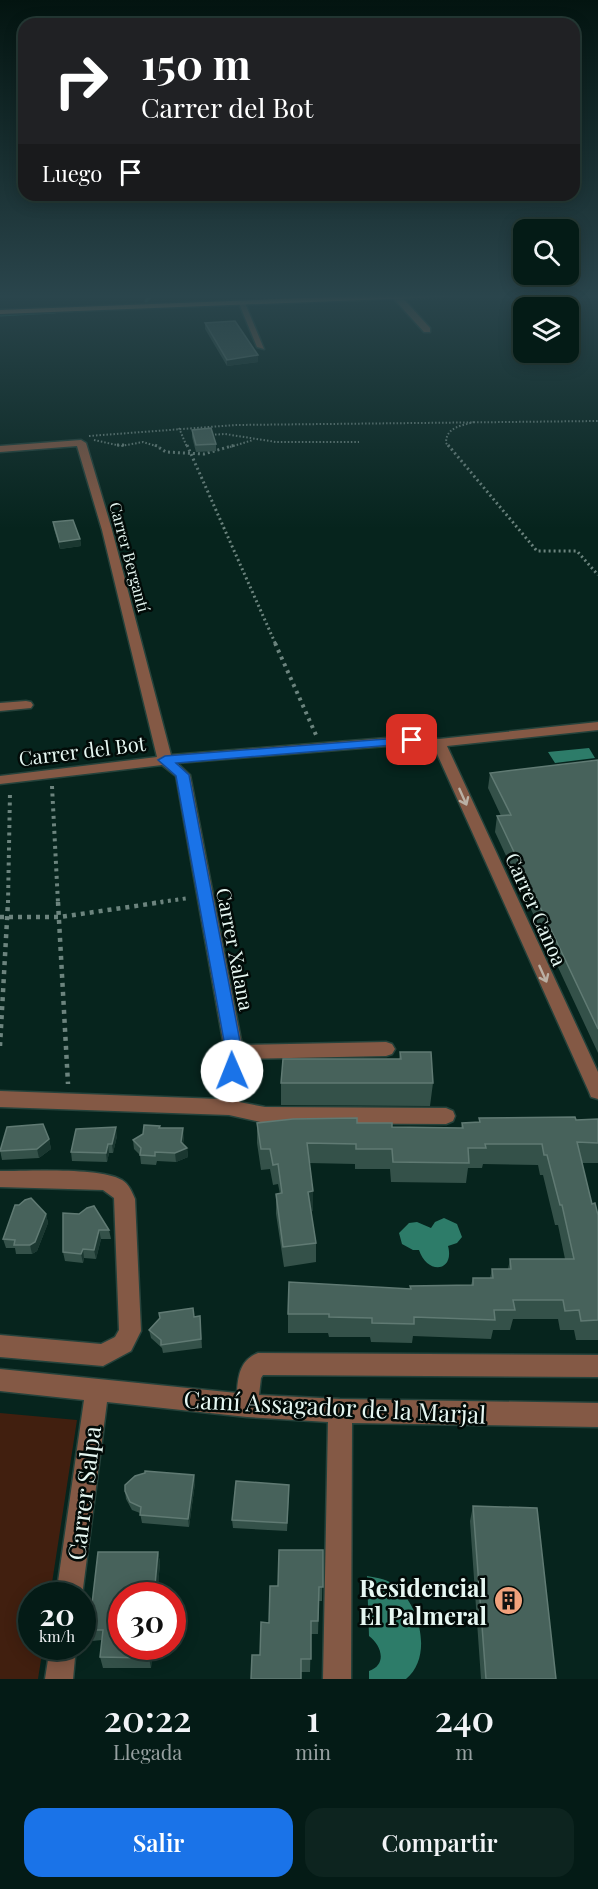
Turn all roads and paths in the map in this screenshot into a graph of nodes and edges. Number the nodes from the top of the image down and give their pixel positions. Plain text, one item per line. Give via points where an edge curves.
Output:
1 (478, 421) junction
2 (598, 421) edge
3 (179, 428) junction
4 (207, 435) edge
5 (85, 439) junction
6 (253, 440) junction
7 (359, 442) dead end
8 (0, 448) edge
9 (192, 454) junction
10 (598, 575) edge
11 (26, 705) dead end
12 (0, 707) edge
13 (598, 726) edge
14 (439, 743) junction
15 (321, 746) junction
16 (165, 760) junction
17 (51, 773) junction
18 (5, 779) edge
19 (204, 896) junction
20 (0, 917) edge
21 (8, 917) junction
22 (60, 917) junction
23 (0, 1046) edge
24 (386, 1049) dead end
25 (234, 1052) junction
26 (598, 1092) edge
27 (0, 1099) edge
28 (68, 1101) junction
29 (229, 1107) junction
30 (446, 1116) dead end
31 (0, 1179) edge
32 (0, 1346) edge
33 (598, 1366) edge
34 (0, 1380) edge
35 (97, 1389) junction
36 (246, 1406) junction
37 (340, 1411) junction
38 (598, 1415) edge
39 (71, 1582) edge
40 (61, 1660) edge
41 (58, 1679) edge
42 (338, 1679) edge

1 - 2 path
1 - 3 path
1 - 10 path via 451,429 446,443 537,551 577,551
3 - 5 path
3 - 9 path
4 - 6 path
5 - 8 street
5 - 9 path via 121,446 137,441 166,452
5 - 16 street, Carrer Bergantí
6 - 7 path
6 - 9 path via 214,453
9 - 15 path
11 - 12 street
13 - 14 street, Carrer del Bot
14 - 15 street, Carrer del Bot via 412,740
14 -> 26 street, Carrer Canoa
15 - 16 street, Carrer del Bot
16 - 17 street, Carrer del Bot
16 - 19 street, Carrer Xalana via 183,775
17 - 18 street, Carrer del Bot
17 - 22 path
18 - 21 path
19 - 22 path
19 - 25 street, Carrer Xalana
20 - 21 path
21 - 22 path
21 - 23 path
22 - 28 path
24 - 25 street
25 - 29 street, Carrer Xalana
27 - 28 street
28 - 29 street
29 - 30 street via 265,1115
31 - 32 street via 103,1182 119,1188 125,1199 130,1331 123,1344 103,1355
33 - 36 street via 258,1365 250,1374
34 - 35 street, Camí Assagador de la Marjal
35 - 36 street, Camí Assagador de la Marjal
35 - 39 street, Carrer Salpa
36 - 37 street, Camí Assagador de la Marjal
37 - 38 street, Camí Assagador de la Marjal
37 - 42 street
40 - 41 street

